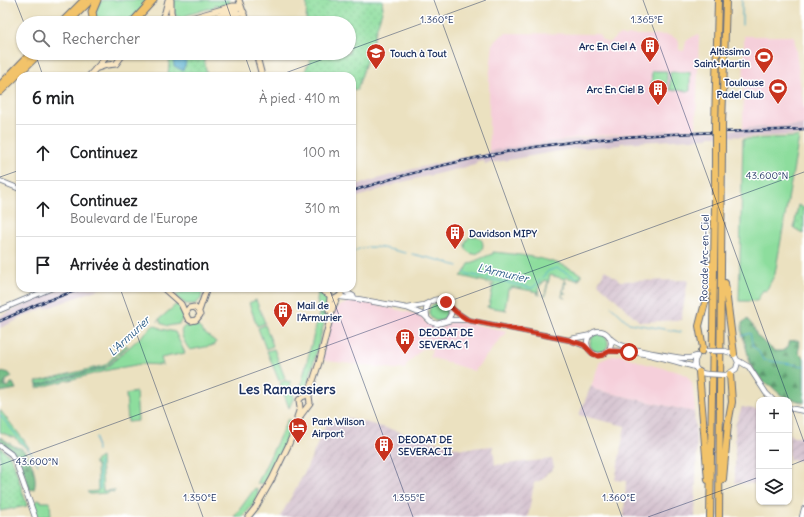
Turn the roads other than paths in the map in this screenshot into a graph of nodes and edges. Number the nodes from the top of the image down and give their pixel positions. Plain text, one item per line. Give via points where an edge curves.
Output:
1 (84, 0) edge
2 (91, 0) edge
3 (97, 0) edge
4 (153, 0) edge
5 (168, 0) edge
6 (171, 0) edge
7 (239, 0) edge
8 (718, 0) edge
9 (726, 0) edge
10 (241, 6) junction
11 (245, 14) joint
12 (68, 16) edge
13 (75, 16) edge
14 (93, 16) edge
15 (138, 16) edge
16 (163, 16) edge
17 (173, 16) edge
18 (195, 16) edge
19 (217, 16) edge
20 (235, 16) edge
21 (24, 60) edge
22 (33, 60) edge
23 (103, 60) edge
24 (108, 60) edge
25 (119, 60) edge
26 (258, 60) edge
27 (112, 65) junction
28 (95, 69) junction
29 (21, 72) edge
30 (92, 72) edge
31 (261, 72) edge
32 (16, 76) edge
33 (0, 84) edge
34 (0, 92) edge
35 (0, 181) edge
36 (16, 187) edge
37 (715, 200) junction
38 (722, 249) junction
39 (43, 292) edge
40 (168, 292) edge
41 (205, 292) edge
42 (323, 292) edge
43 (329, 292) edge
44 (342, 292) edge
45 (345, 292) edge
46 (329, 296) junction
47 (339, 298) junction
48 (358, 298) junction
49 (203, 300) junction
50 (179, 302) junction
51 (430, 303) junction
52 (450, 306) junction
53 (192, 307) junction
54 (407, 308) junction
55 (0, 310) edge
56 (199, 311) junction
57 (186, 313) junction
58 (427, 317) junction
59 (468, 320) junction
60 (447, 321) junction
61 (591, 334) junction
62 (611, 339) junction
63 (569, 340) junction
64 (588, 347) junction
65 (609, 351) junction
66 (702, 353) junction
67 (734, 354) junction
68 (737, 360) junction
69 (697, 369) junction
70 (736, 369) junction
71 (751, 370) junction
72 (728, 374) junction
73 (307, 397) junction
74 (771, 397) edge
75 (300, 405) junction
76 (307, 407) junction
77 (792, 407) edge
78 (792, 408) edge
79 (804, 408) edge
80 (804, 411) edge
81 (0, 446) edge
82 (804, 509) edge
83 (710, 514) edge
84 (719, 515) edge
85 (35, 517) edge
86 (244, 517) edge
87 (248, 517) edge
88 (802, 517) edge

1 - 12 highway
2 - 13 highway
3 - 14 highway
4 - 15 highway
5 - 16 main road
6 - 17 main road
7 - 10 main road
8 - 37 highway, Rocade Arc-en-Ciel, bridge
9 - 38 highway, Rocade Arc-en-Ciel, bridge via 722,124
10 - 11 main road
10 - 18 main road
10 - 19 main road
11 - 20 main road
21 - 33 highway
22 - 29 highway
23 - 28 main road
24 - 27 main road
25 - 27 main road
26 - 31 main road
27 - 28 main road
28 - 30 main road
32 - 34 highway
35 - 36 street
37 - 66 highway via 712,203 710,278 699,326
37 - 83 highway, Rocade Arc-en-Ciel
38 - 67 highway
38 - 84 highway, Rocade Arc-en-Ciel
39 - 55 street
40 - 50 main road
41 - 49 main road
42 - 46 main road
43 - 46 main road
44 - 47 main road
45 - 48 street
46 - 47 main road
46 - 73 main road via 330,306
47 - 48 street
47 - 73 main road via 333,307
48 - 54 street
49 - 53 main road
49 - 56 main road
50 - 53 main road
50 - 57 main road
51 - 52 street via 440,299
51 - 54 street
51 - 58 street via 426,310
52 - 59 street
52 - 60 street
53 - 56 main road
53 - 57 main road
54 - 58 street
56 - 57 main road via 199,318 194,321 188,319
58 - 60 street via 430,322 437,324
59 - 60 street
59 - 63 street
61 - 62 street via 601,331
61 - 63 street
61 - 64 street via 587,342
62 - 65 street
62 - 66 street via 632,348 682,358
63 - 64 street
64 - 65 street via 590,352 598,356
65 - 69 street via 629,352 680,362
66 - 67 street, bridge via 725,351
66 - 69 street via 695,362
67 - 68 street
68 - 70 street
68 - 71 street
69 - 72 street, bridge via 707,374
69 - 83 highway
70 - 71 street
70 - 72 street
71 - 74 street
72 - 84 highway via 732,402
73 - 75 main road via 300,398
73 - 76 main road via 310,404
75 - 76 main road
75 - 86 main road via 294,426 277,463 258,498
76 - 87 main road via 272,479
77 - 79 street
78 - 80 street
81 - 85 street via 11,454 16,463
82 - 88 street

